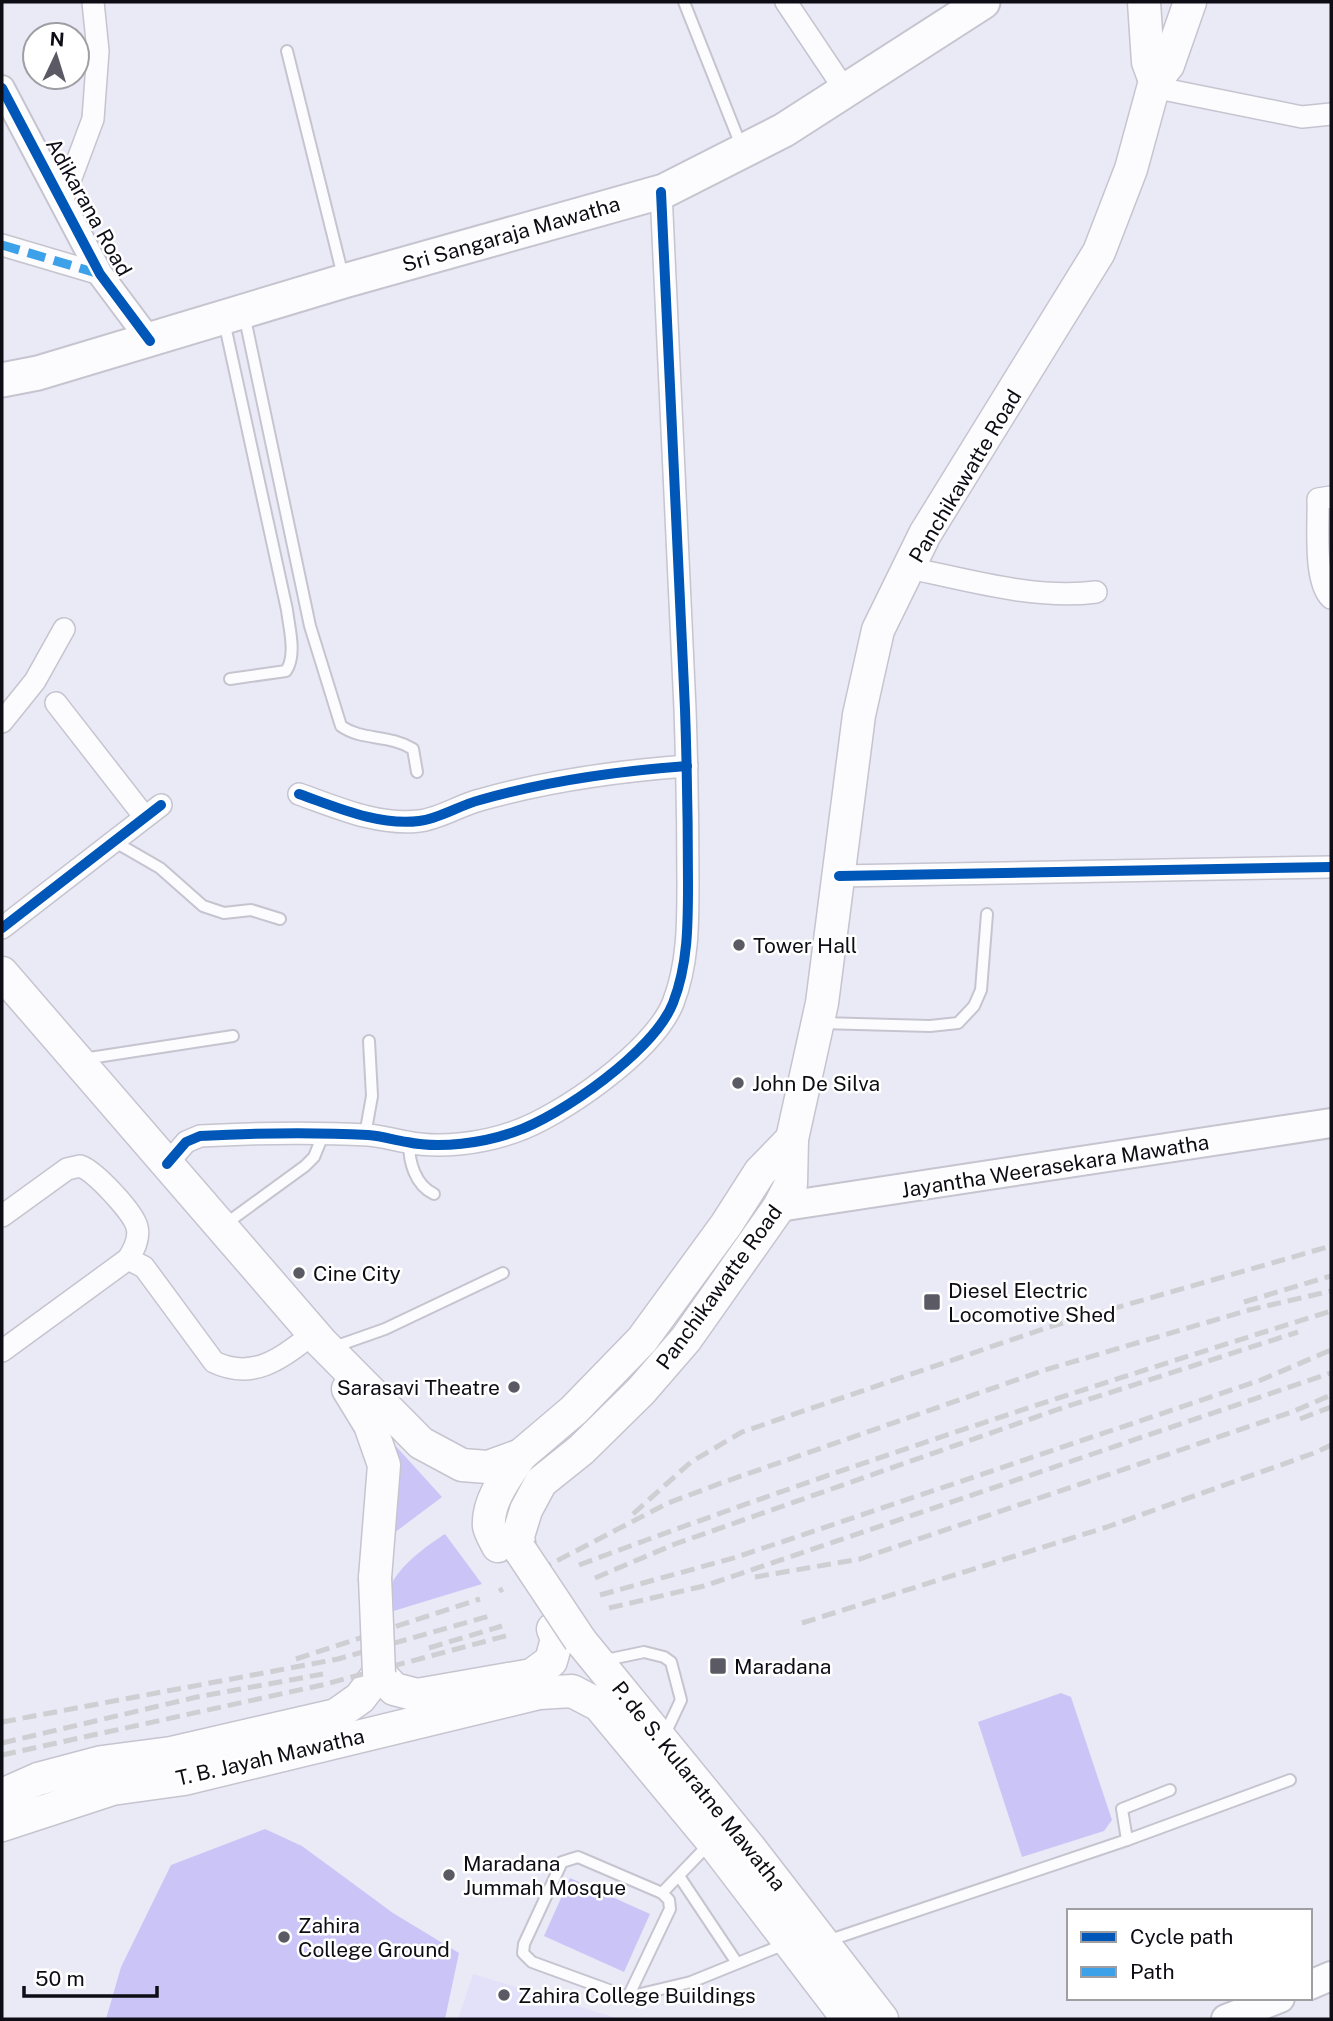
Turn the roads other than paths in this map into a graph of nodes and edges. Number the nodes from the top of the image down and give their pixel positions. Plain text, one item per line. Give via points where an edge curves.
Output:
1 (93, 2) edge
2 (684, 2) edge
3 (786, 2) edge
4 (983, 2) edge
5 (1144, 2) edge
6 (1190, 2) edge
7 (287, 51) dead end
8 (1154, 84) junction
9 (2, 88) edge
10 (845, 90) junction
11 (1331, 114) edge
12 (743, 151) junction
13 (661, 192) junction
14 (62, 202) junction
15 (2, 245) edge
16 (100, 274) junction
17 (344, 281) junction
18 (233, 315) junction
19 (150, 341) junction
20 (2, 380) edge
21 (1331, 497) edge
22 (909, 568) junction
23 (1096, 592) dead end
24 (1331, 598) edge
25 (64, 629) dead end
26 (230, 679) dead end
27 (56, 704) dead end
28 (2, 722) edge
29 (687, 766) junction
30 (417, 772) dead end
31 (299, 794) dead end
32 (116, 842) junction
33 (1331, 867) edge
34 (839, 876) junction
35 (988, 914) dead end
36 (280, 919) dead end
37 (2, 928) edge
38 (2, 973) edge
39 (818, 1022) junction
40 (233, 1036) dead end
41 (369, 1041) dead end
42 (77, 1060) junction
43 (1331, 1105) edge
44 (1331, 1123) edge
45 (323, 1135) junction
46 (365, 1135) junction
47 (792, 1139) junction
48 (409, 1143) junction
49 (167, 1164) junction
50 (433, 1194) dead end
51 (785, 1195) junction
52 (2, 1216) edge
53 (222, 1227) junction
54 (136, 1263) junction
55 (503, 1273) dead end
56 (321, 1342) junction
57 (2, 1351) edge
58 (521, 1455) junction
59 (509, 1548) junction
60 (578, 1644) junction
61 (379, 1673) junction
62 (535, 1684) junction
63 (663, 1740) junction
64 (38, 1779) junction
65 (1290, 1780) dead end
66 (1170, 1790) dead end
67 (2, 1795) edge
68 (48, 1810) junction
69 (2, 1825) edge
70 (1127, 1840) junction
71 (712, 1841) junction
72 (679, 1876) junction
73 (662, 1893) junction
74 (822, 1942) junction
75 (787, 1943) junction
76 (737, 1963) junction
77 (1331, 1976) edge
78 (1312, 1984) edge
79 (628, 1997) junction
80 (1275, 2000) edge
81 (862, 2014) edge
82 (1226, 2019) edge

1 - 14 street via 98,51 93,119
2 - 12 lane
3 - 10 street
4 - 10 highway, Sri Sangaraja Mawatha
5 - 8 main road, Panchikawatte Road
6 - 8 main road, Panchikawatte Road via 1168,65
7 - 17 lane
8 - 11 street via 1303,117
8 - 22 main road, Panchikawatte Road via 1128,178 1099,252 925,534
9 - 14 street, Adikarana Road
10 - 12 highway, Sri Sangaraja Mawatha
12 - 13 highway, Sri Sangaraja Mawatha
13 - 17 highway, Sri Sangaraja Mawatha
13 - 29 street
14 - 16 street, Adikarana Road
15 - 16 street
16 - 19 street, Adikarana Road
17 - 18 highway, Sri Sangaraja Mawatha
18 - 19 highway, Sri Sangaraja Mawatha
18 - 26 lane via 291,650 286,671
18 - 30 lane via 310,626 341,726 351,733 398,740 413,749
19 - 20 highway, Sri Sangaraja Mawatha
21 - 24 street via 1318,499 1319,568
22 - 23 street via 1016,589
22 - 34 main road, Panchikawatte Road via 878,631 859,715
25 - 28 street via 36,681
27 - 32 street via 152,810
29 - 31 street via 604,774 480,800 419,821 362,816
29 - 48 street via 688,912 682,973 671,1007 629,1057 555,1115 482,1141
32 - 36 lane via 160,868 204,906 224,913 251,910
32 - 37 street
33 - 34 street
34 - 39 main road, Panchikawatte Road
35 - 39 lane via 981,990 958,1023
38 - 42 main road
39 - 47 main road, Panchikawatte Road
40 - 42 lane
41 - 46 lane via 372,1096
42 - 49 main road
43 - 51 main road, Jayantha Weerasekara Mawatha via 862,1178
44 - 51 main road, Jayantha Weerasekara Mawatha
45 - 46 street
45 - 49 street via 200,1136 186,1142
45 - 53 lane via 305,1166
46 - 48 street
47 - 51 main road, Panchikawatte Road
47 - 58 main road, Panchikawatte Road via 760,1172 642,1340 574,1410
48 - 50 lane via 408,1161
49 - 53 main road
51 - 59 main road, Panchikawatte Road via 677,1349 581,1450 541,1482
52 - 54 street via 67,1169 80,1166 92,1172 133,1217
53 - 56 main road
54 - 56 street via 214,1362 232,1370 252,1371
54 - 57 street
55 - 56 lane via 385,1329
56 - 58 main road, Panchikawatte Road via 421,1443 461,1465 488,1467
56 - 61 main road, bridge via 370,1425 384,1465 375,1578
58 - 59 main road, Panchikawatte Road via 503,1480 491,1511 489,1527
59 - 60 main road, P. de S. Kularatne Mawatha, bridge
60 - 62 main road via 557,1639 551,1661
60 - 63 main road, P. de S. Kularatne Mawatha
60 - 63 lane via 644,1652 671,1662 681,1700
61 - 62 main road via 394,1689 417,1695
61 - 64 main road, T. B. Jayah Mawatha via 360,1698 336,1715
62 - 68 main road, T. B. Jayah Mawatha via 184,1779 111,1789
62 - 71 main road, P. de S. Kularatne Mawatha via 572,1691 599,1705
63 - 74 main road, P. de S. Kularatne Mawatha
64 - 67 main road, T. B. Jayah Mawatha
64 - 68 main road
65 - 70 lane
66 - 70 lane via 1122,1809
68 - 69 main road, T. B. Jayah Mawatha
70 - 74 lane
71 - 72 lane
71 - 75 main road, P. de S. Kularatne Mawatha
72 - 73 lane
72 - 76 lane
73 - 79 lane via 670,1909
73 - 79 lane via 578,1857 570,1858 562,1863 524,1944 523,1953 532,1962
74 - 81 main road, P. de S. Kularatne Mawatha
75 - 76 lane
75 - 81 main road, P. de S. Kularatne Mawatha
76 - 79 lane via 691,1982
77 - 78 main road
80 - 82 main road

